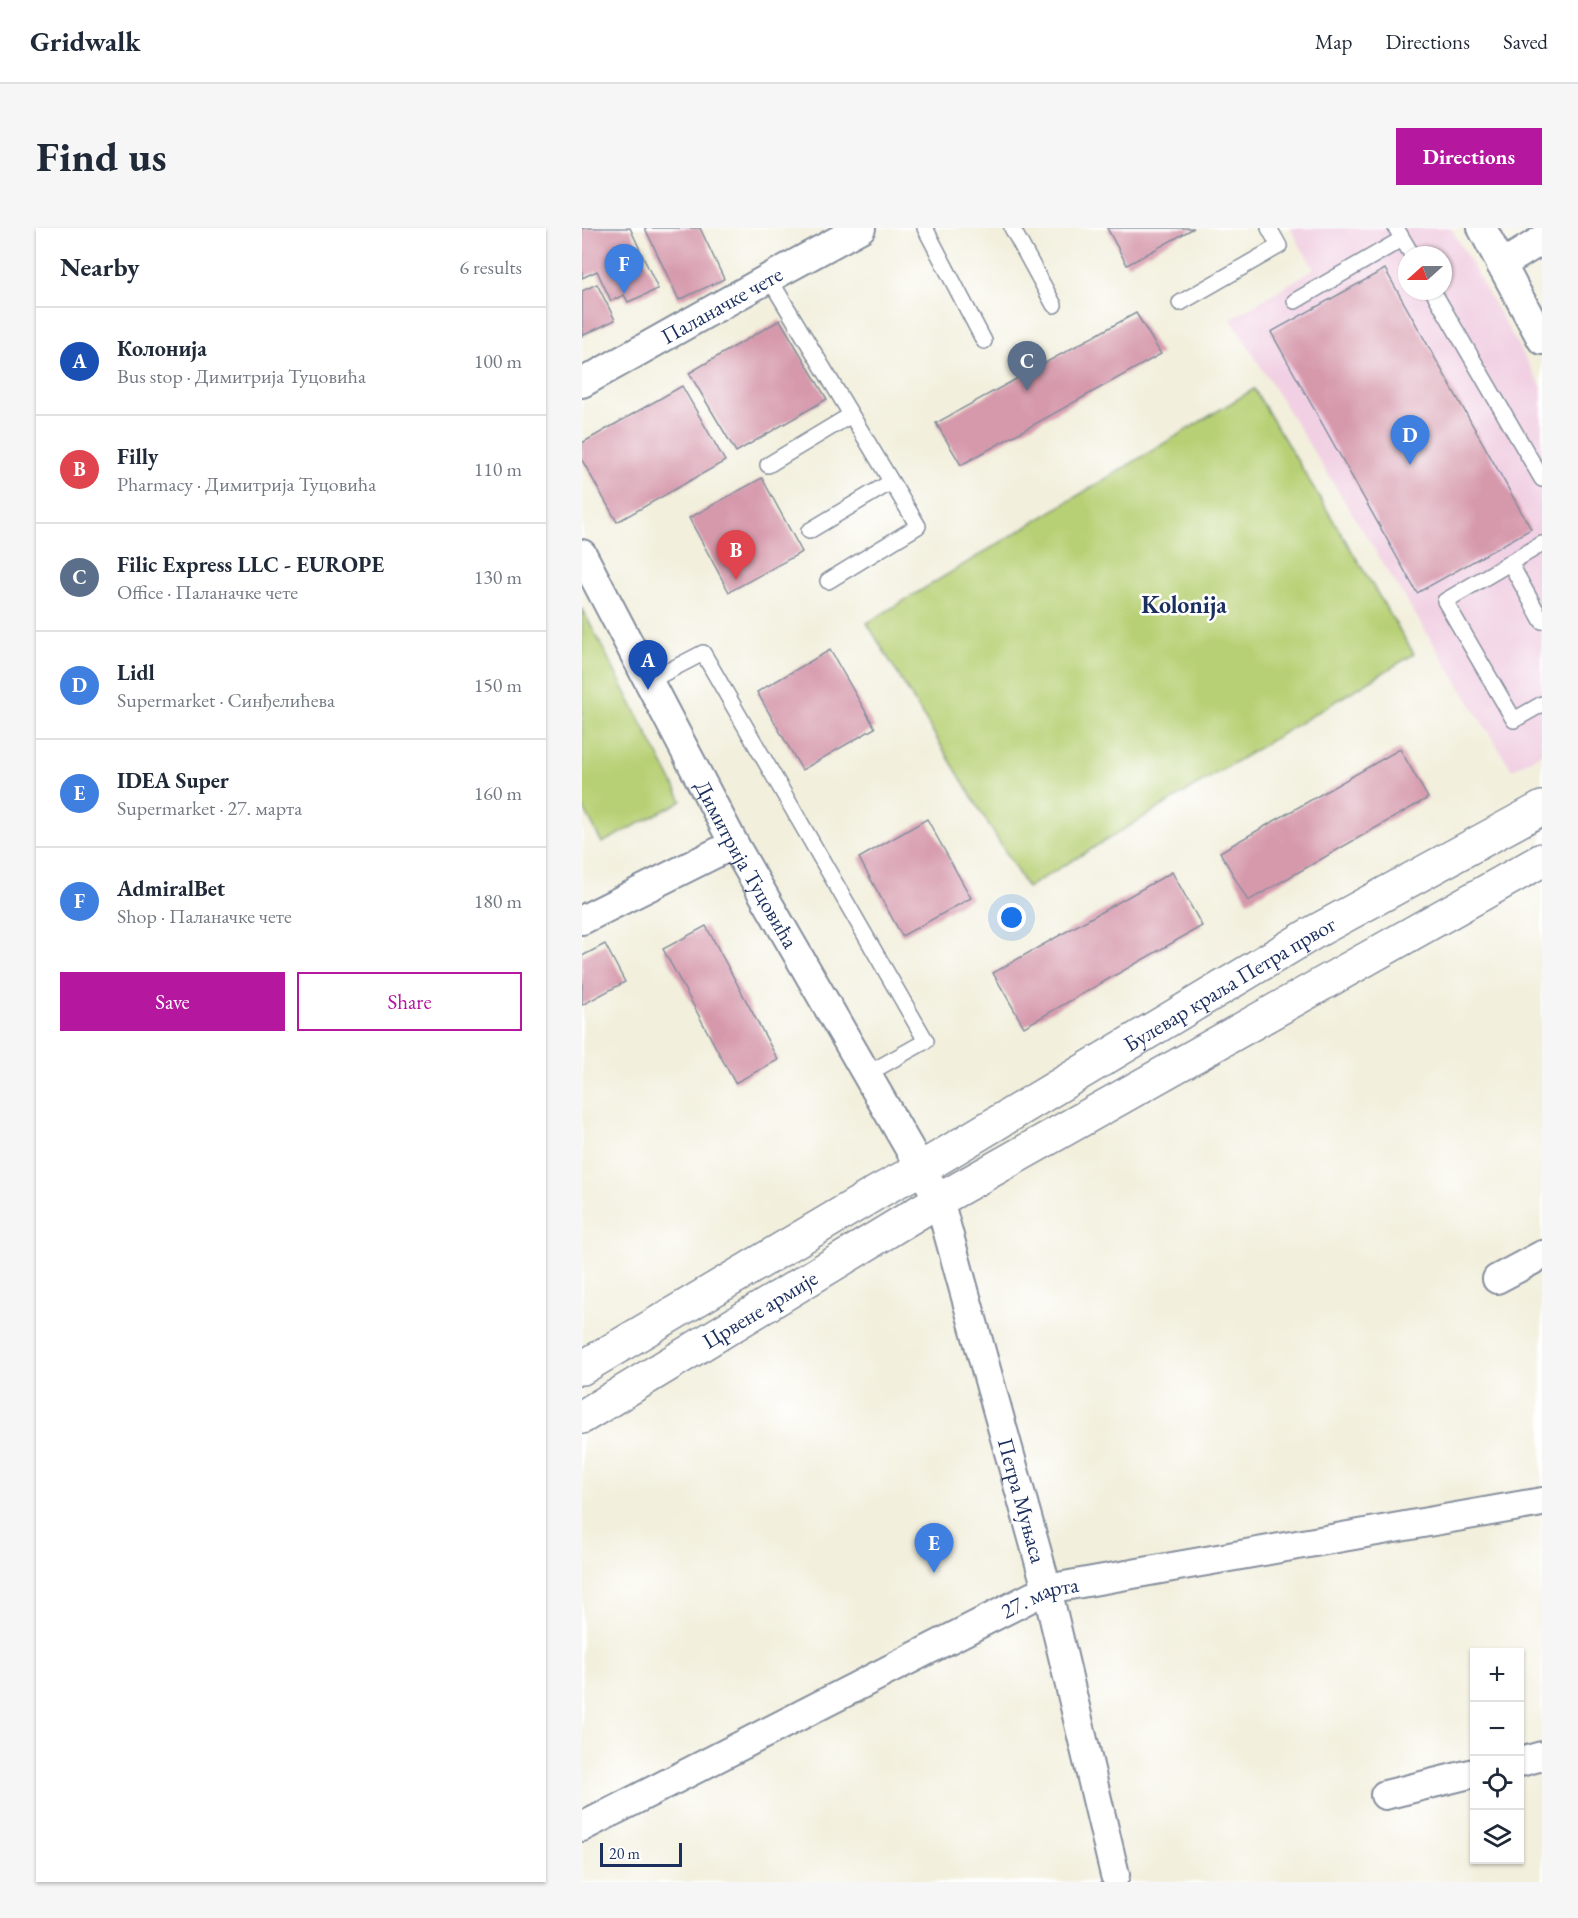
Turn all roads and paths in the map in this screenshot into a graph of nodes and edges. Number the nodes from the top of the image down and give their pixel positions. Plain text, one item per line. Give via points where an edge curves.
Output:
1 (861, 228) edge
2 (925, 228) edge
3 (1012, 228) edge
4 (1269, 228) edge
5 (1482, 228) edge
6 (1399, 233) edge
7 (1542, 240) edge
8 (1407, 246) edge
9 (1501, 264) junction
10 (769, 278) junction
11 (1438, 300) edge
12 (1295, 301) dead end
13 (1180, 303) dead end
14 (1054, 305) dead end
15 (1542, 340) edge
16 (984, 341) dead end
17 (582, 383) edge
18 (851, 415) junction
19 (768, 465) dead end
20 (1542, 479) edge
21 (891, 482) junction
22 (809, 531) dead end
23 (1542, 544) edge
24 (583, 560) edge
25 (1510, 563) junction
26 (828, 581) dead end
27 (1542, 621) edge
28 (649, 681) junction
29 (1542, 704) edge
30 (1542, 808) edge
31 (734, 844) junction
32 (1542, 860) edge
33 (582, 920) edge
34 (867, 1074) junction
35 (922, 1168) junction
36 (939, 1200) junction
37 (1542, 1255) edge
38 (1497, 1279) dead end
39 (582, 1368) edge
40 (582, 1417) edge
41 (1542, 1503) edge
42 (1047, 1589) junction
43 (1542, 1756) edge
44 (1524, 1760) edge
45 (1470, 1774) edge
46 (1385, 1795) dead end
47 (582, 1827) edge
48 (1114, 1875) dead end

1 - 10 street, Паланачке чете
2 - 16 lane
3 - 14 lane
4 - 13 lane via 1279,246
5 - 9 street
6 - 8 lane
6 - 12 lane
7 - 9 street
9 - 15 street
10 - 17 street, Паланачке чете
10 - 18 lane
11 - 20 lane
18 - 19 lane
18 - 21 lane
21 - 22 lane
21 - 26 lane via 918,526
23 - 25 lane
24 - 28 street, Димитрија Туцовића
25 - 27 lane
25 - 29 lane via 1445,601 1514,720
28 - 31 street, Димитрија Туцовића
28 - 34 lane via 703,653 926,1041
30 - 35 main road, Булевар краља Петра првог via 1311,934
31 - 33 street
31 - 34 street, Димитрија Туцовића
32 - 36 main road, Булевар краља Петра првог
34 - 35 street, Димитрија Туцовића
35 - 36 street, Петра Муњаса
35 - 39 main road, Црвене армије
36 - 40 main road, Црвене армије
36 - 42 street, Петра Муњаса
37 - 38 street
41 - 42 street, 27. марта
42 - 47 street, 27. марта
42 - 48 street, Петра Муњаса
43 - 44 street
45 - 46 street

